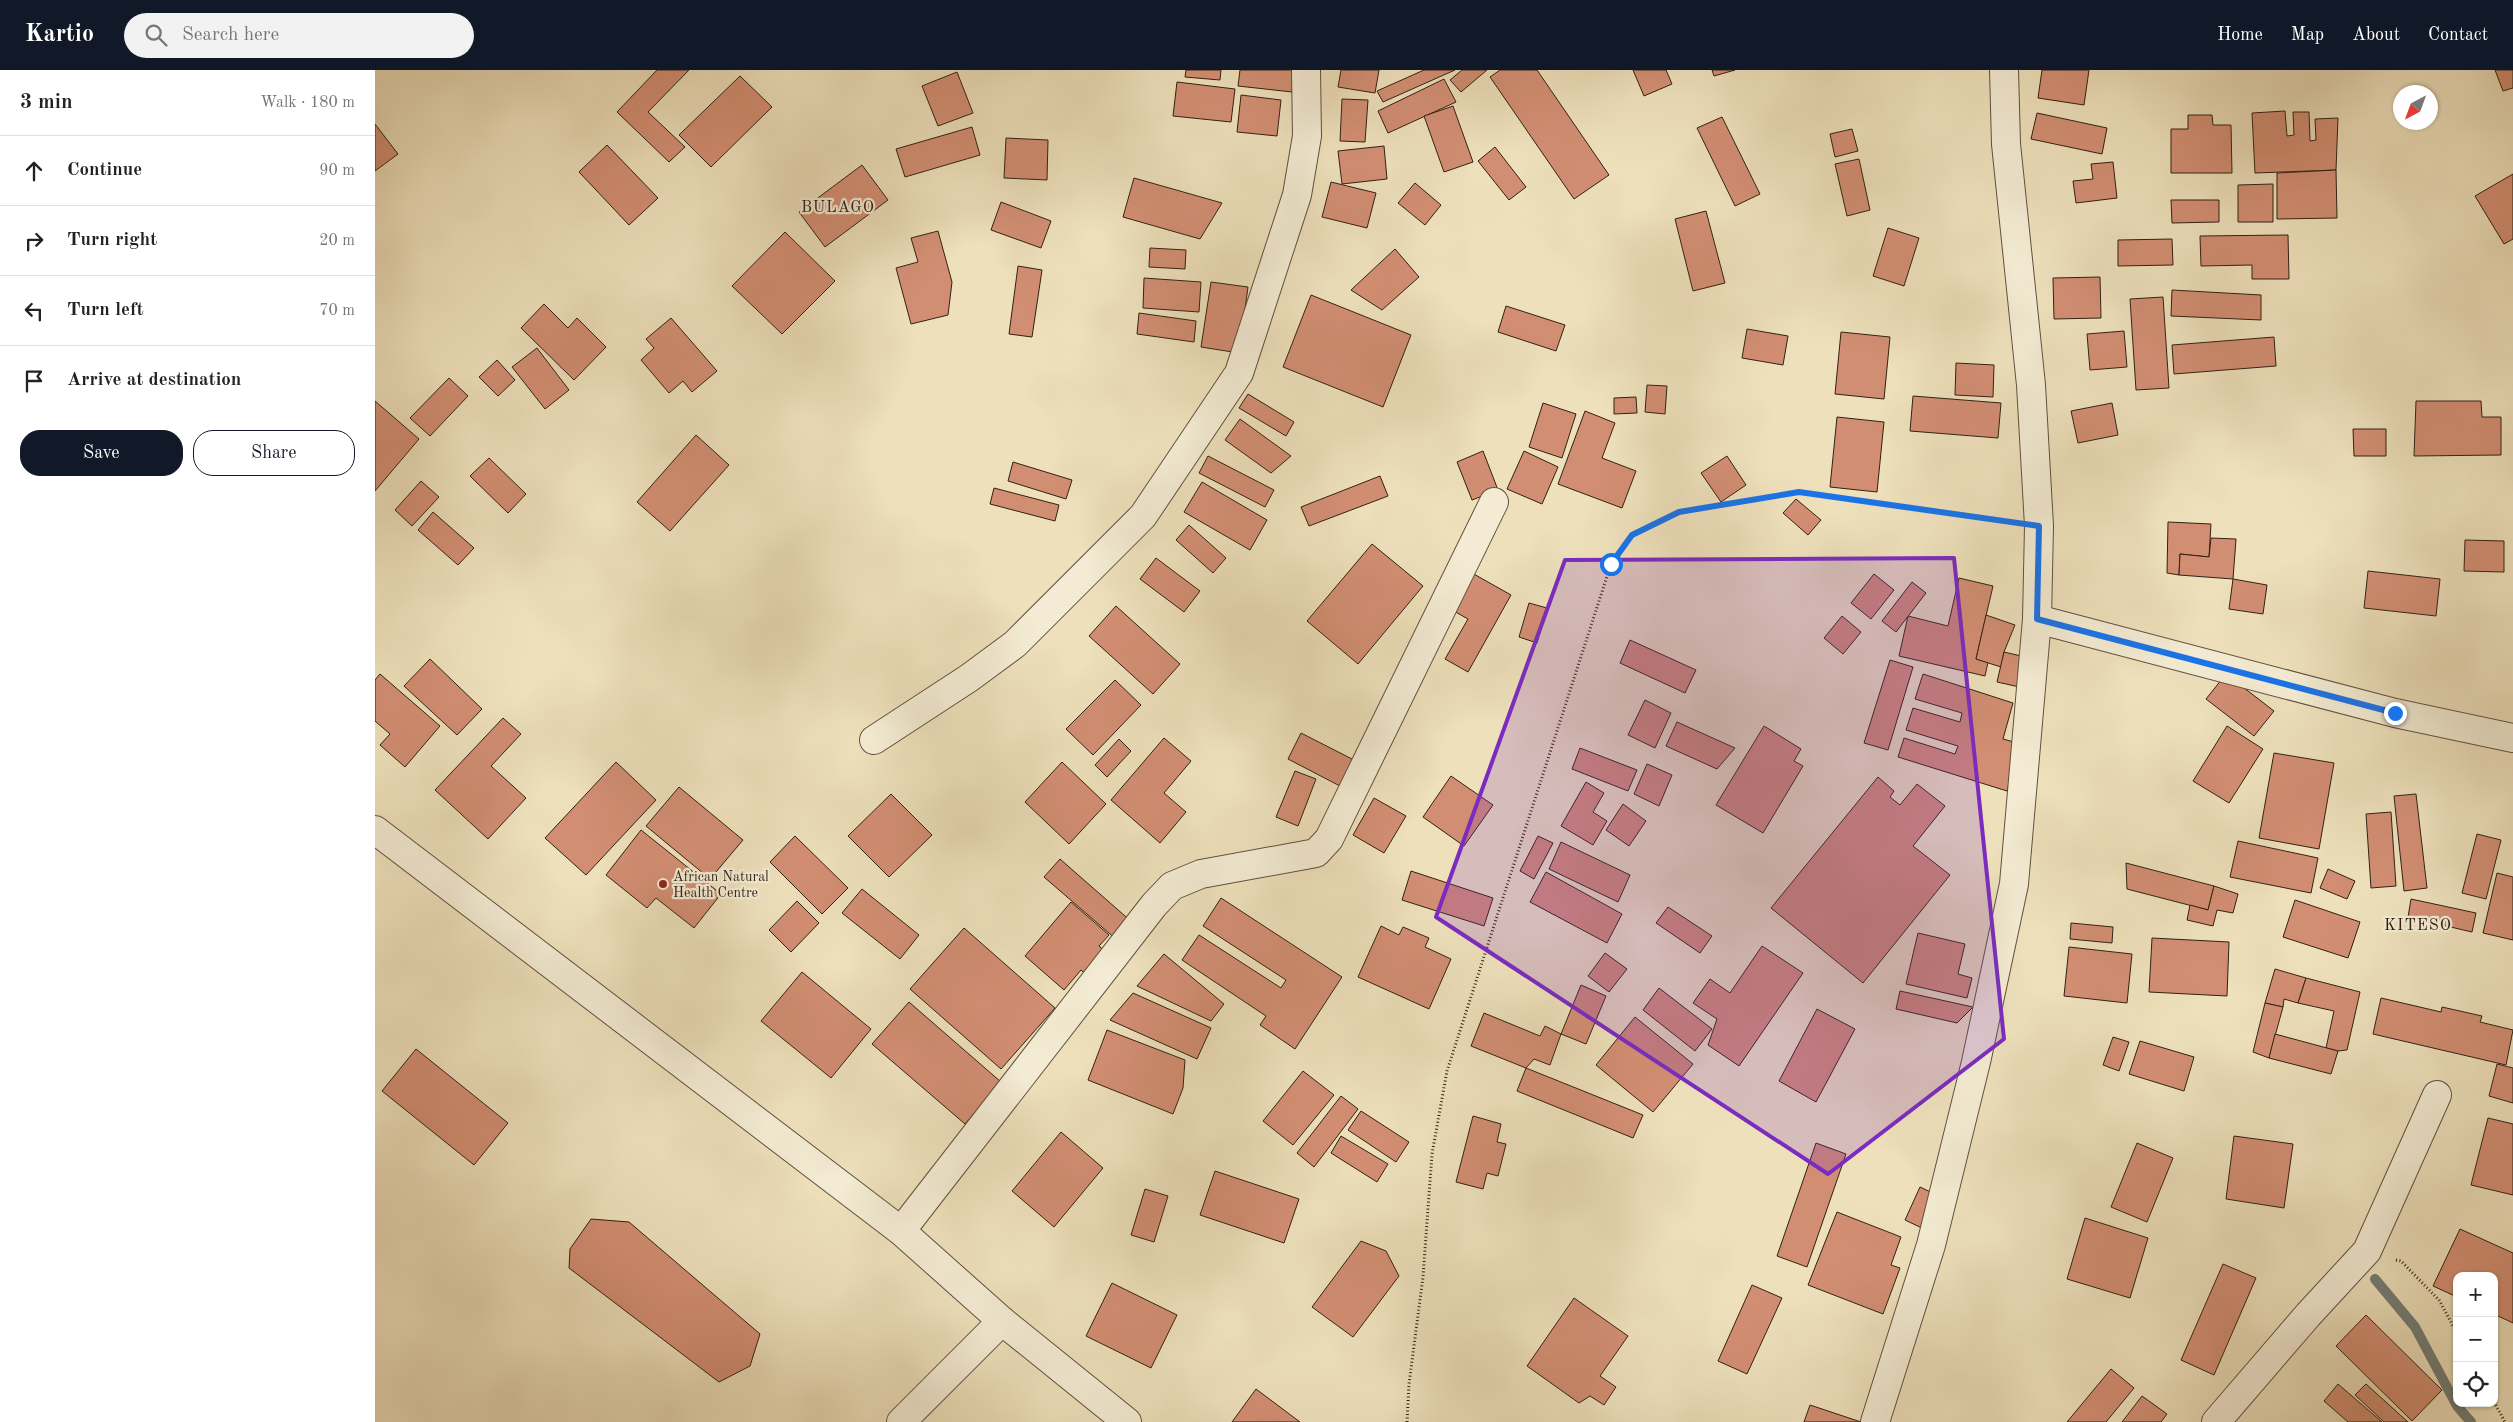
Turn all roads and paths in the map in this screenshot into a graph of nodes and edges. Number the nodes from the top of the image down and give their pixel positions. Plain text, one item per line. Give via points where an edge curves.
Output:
1 (1306, 70) edge
2 (2005, 70) edge
3 (1494, 502) dead end
4 (2039, 526) junction
5 (2037, 619) junction
6 (2513, 738) edge
7 (874, 740) dead end
8 (375, 830) edge
9 (2437, 1095) dead end
10 (901, 1231) junction
11 (2367, 1251) junction
12 (1003, 1321) junction
13 (2453, 1326) edge
14 (2497, 1407) edge
15 (901, 1422) edge
16 (1127, 1422) edge
17 (1407, 1422) edge
18 (1875, 1422) edge
19 (2216, 1422) edge
20 (2505, 1422) edge

1 - 7 street via 1307,136 1297,196 1239,373 1143,516 1015,644
2 - 4 street via 2006,144 2031,385
3 - 10 street via 1329,839 1316,853 1201,874 1172,886 1021,1074
4 - 5 street
4 - 17 path via 1799,492 1679,512 1632,535 1611,564 1447,1071 1432,1154
5 - 6 street via 2395,713
5 - 18 street via 2014,884 1976,1062 1931,1245
8 - 10 street
9 - 11 street
10 - 12 street
11 - 13 path via 2401,1262 2439,1300
11 - 19 street
12 - 15 street
12 - 16 street
14 - 20 path

